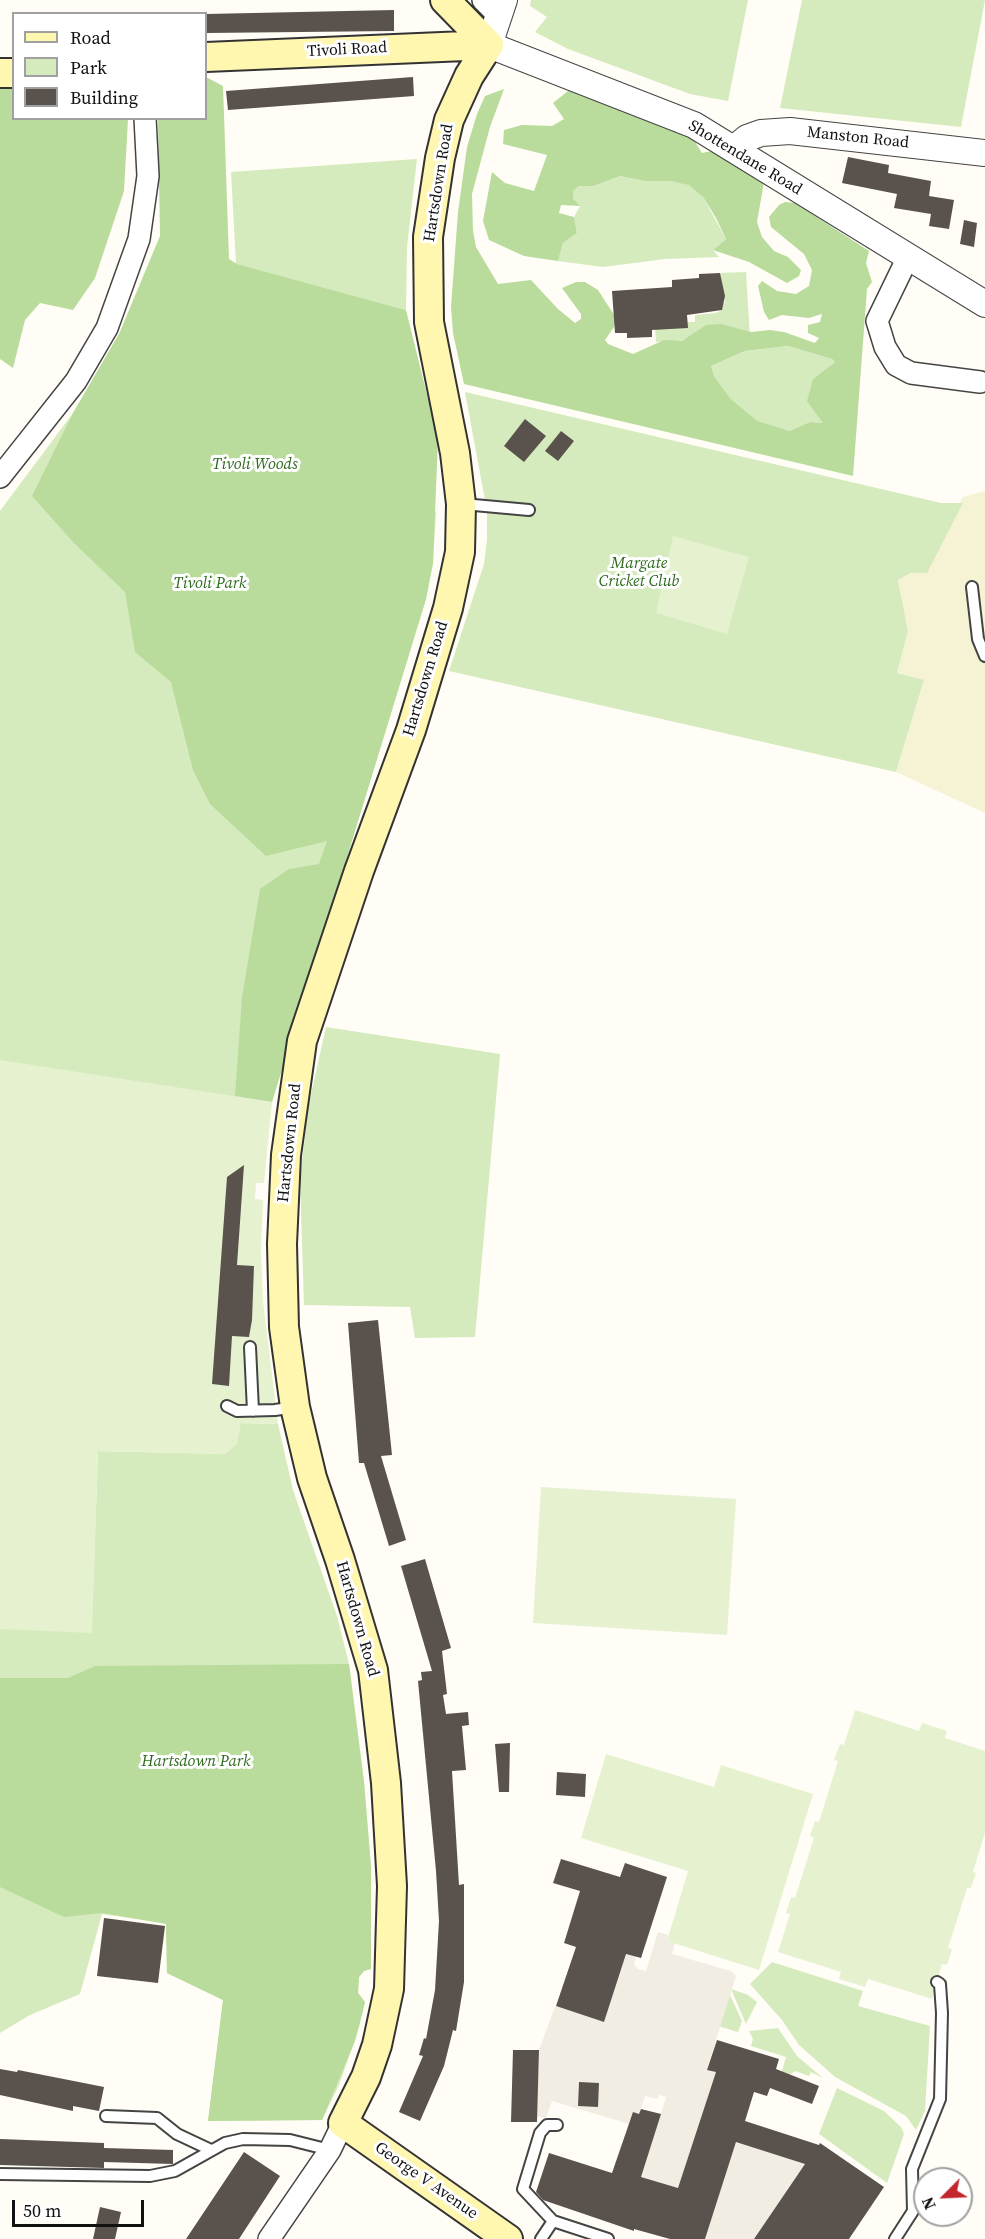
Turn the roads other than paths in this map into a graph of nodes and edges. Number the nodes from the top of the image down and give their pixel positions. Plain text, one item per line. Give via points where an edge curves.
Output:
1 (446, 1) edge
2 (495, 5) edge
3 (489, 45) junction
4 (424, 47) junction
5 (207, 57) edge
6 (145, 120) edge
7 (735, 148) junction
8 (985, 153) edge
9 (908, 257) junction
10 (985, 304) edge
11 (980, 382) dead end
12 (0, 477) edge
13 (461, 504) junction
14 (529, 510) dead end
15 (972, 587) dead end
16 (985, 656) edge
17 (250, 1347) dead end
18 (227, 1406) dead end
19 (296, 1407) junction
20 (253, 1411) junction
21 (937, 1982) dead end
22 (106, 2116) dead end
23 (343, 2123) junction
24 (557, 2125) dead end
25 (211, 2150) junction
26 (330, 2150) junction
27 (0, 2174) edge
28 (553, 2221) junction
29 (269, 2239) edge
30 (508, 2239) edge
31 (541, 2239) edge
32 (608, 2239) edge
33 (895, 2239) edge

1 - 3 main road
1 - 4 main road via 444,18
2 - 3 street
3 - 4 main road, Tivoli Road
3 - 7 street, Shottendane Road via 684,121
3 - 13 main road, Hartsdown Road via 469,75 449,120 428,237 429,322
4 - 5 main road, Tivoli Road
6 - 12 street via 148,176 140,240 107,328 76,381
7 - 8 street, Manston Road via 761,133 790,131
7 - 9 street, Shottendane Road
9 - 10 street, Shottendane Road
9 - 11 street via 877,321 885,347 896,364 910,373
13 - 14 lane
13 - 19 main road, Hartsdown Road via 460,552 448,608 411,730 302,1041 286,1155 282,1244 284,1327
15 - 16 lane via 978,639
17 - 20 lane
18 - 20 lane via 237,1411
19 - 20 lane
19 - 23 main road, Hartsdown Road via 312,1478 373,1670 393,1886 389,1989 377,2045
21 - 33 lane via 942,2013 940,2098 912,2169 913,2211
22 - 25 lane via 157,2118 177,2134
23 - 26 street, Hartsdown Road
23 - 30 main road, George V Avenue
24 - 28 lane via 547,2126 540,2133 523,2189
25 - 26 lane via 225,2143 260,2139 290,2140
25 - 27 lane via 175,2171 150,2176
26 - 29 street, Hartsdown Road
28 - 31 lane
28 - 32 lane

